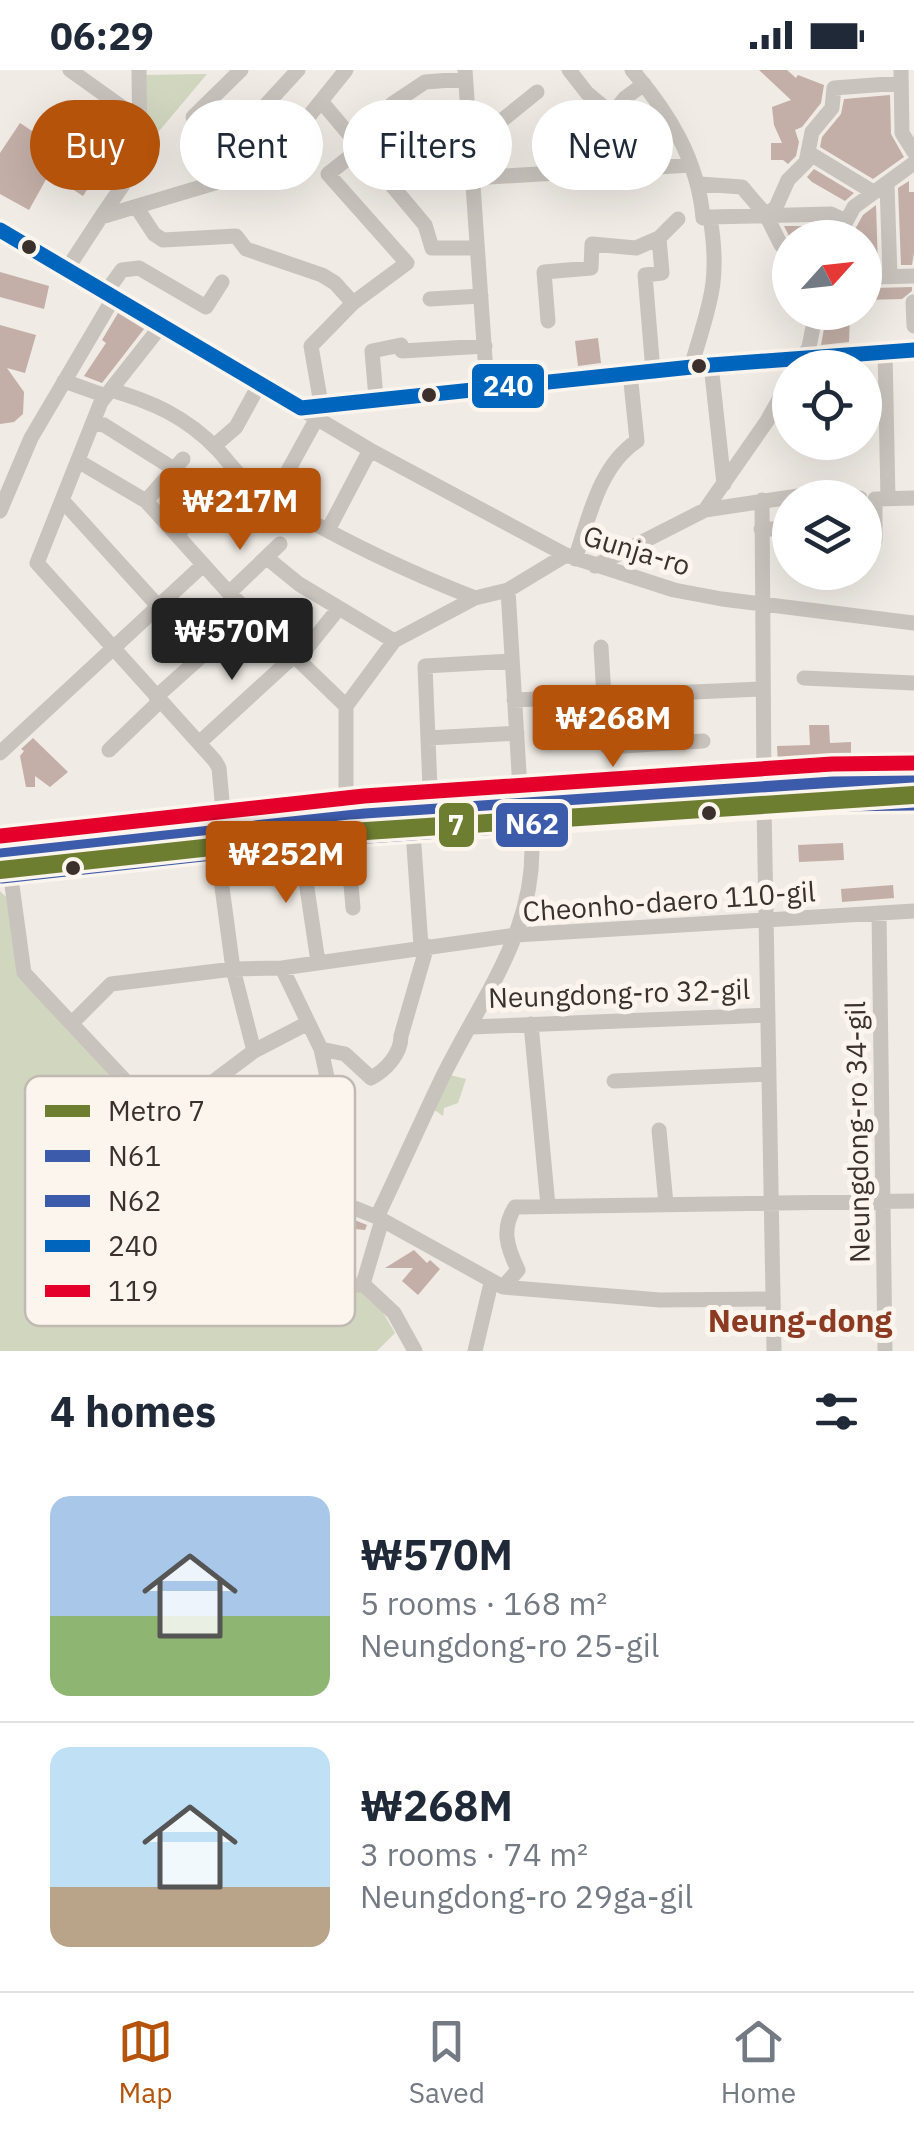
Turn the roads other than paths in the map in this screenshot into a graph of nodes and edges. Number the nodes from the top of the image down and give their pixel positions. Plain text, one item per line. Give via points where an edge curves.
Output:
1 (70, 70) edge
2 (139, 70) edge
3 (241, 70) edge
4 (298, 70) edge
5 (346, 70) edge
6 (569, 70) edge
7 (465, 74) edge
8 (639, 75) edge
9 (901, 76) edge
10 (537, 92) dead end
11 (112, 100) edge
12 (140, 100) edge
13 (211, 100) edge
14 (270, 100) edge
15 (322, 100) edge
16 (398, 100) edge
17 (467, 100) edge
18 (594, 100) edge
19 (622, 100) edge
20 (323, 101) edge
21 (512, 112) edge
22 (343, 126) edge
23 (914, 152) edge
24 (809, 153) junction
25 (343, 162) edge
26 (914, 163) edge
27 (691, 165) junction
28 (673, 166) edge
29 (700, 184) junction
30 (880, 188) junction
31 (119, 190) edge
32 (194, 190) edge
33 (397, 190) edge
34 (473, 190) edge
35 (137, 208) junction
36 (766, 216) junction
37 (706, 217) junction
38 (100, 218) junction
39 (678, 219) dead end
40 (844, 220) edge
41 (847, 220) edge
42 (772, 227) edge
43 (0, 230) edge
44 (659, 238) junction
45 (477, 248) junction
46 (67, 270) junction
47 (914, 276) edge
48 (222, 282) dead end
49 (110, 294) junction
50 (481, 296) junction
51 (430, 298) dead end
52 (912, 302) edge
53 (352, 303) junction
54 (548, 321) dead end
55 (162, 326) junction
56 (914, 326) edge
57 (485, 346) junction
58 (914, 350) edge
59 (882, 352) edge
60 (886, 352) junction
61 (772, 363) edge
62 (711, 365) junction
63 (690, 367) junction
64 (652, 370) junction
65 (630, 372) junction
66 (64, 381) junction
67 (259, 385) junction
68 (487, 387) junction
69 (108, 393) junction
70 (376, 398) junction
71 (318, 412) junction
72 (772, 414) edge
73 (93, 423) junction
74 (214, 446) junction
75 (370, 450) junction
76 (78, 460) junction
77 (874, 480) edge
78 (724, 484) junction
79 (273, 498) junction
80 (882, 498) edge
81 (914, 498) edge
82 (772, 499) edge
83 (62, 500) junction
84 (762, 500) junction
85 (146, 501) junction
86 (706, 510) junction
87 (0, 511) edge
88 (232, 511) dead end
89 (761, 529) junction
90 (772, 529) edge
91 (328, 530) junction
92 (177, 535) junction
93 (280, 544) dead end
94 (570, 557) junction
95 (267, 558) junction
96 (204, 565) junction
97 (596, 566) junction
98 (508, 590) junction
99 (229, 593) junction
100 (475, 598) junction
101 (158, 606) junction
102 (762, 607) junction
103 (339, 608) junction
104 (250, 613) junction
105 (914, 623) edge
106 (394, 641) junction
107 (601, 647) dead end
108 (112, 648) junction
109 (297, 657) junction
110 (512, 661) junction
111 (804, 678) dead end
112 (914, 683) edge
113 (762, 689) junction
114 (604, 696) junction
115 (158, 699) junction
116 (514, 700) junction
117 (346, 706) junction
118 (517, 733) junction
119 (428, 738) junction
120 (703, 741) dead end
121 (200, 743) junction
122 (109, 750) dead end
123 (0, 753) edge
124 (914, 783) edge
125 (764, 798) junction
126 (914, 798) edge
127 (432, 812) junction
128 (526, 814) junction
129 (347, 829) junction
130 (413, 832) junction
131 (221, 841) junction
132 (300, 841) junction
133 (5, 863) edge
134 (353, 908) dead end
135 (914, 911) edge
136 (878, 913) junction
137 (767, 920) junction
138 (516, 935) junction
139 (424, 946) junction
140 (318, 962) junction
141 (282, 968) junction
142 (233, 969) junction
143 (768, 1015) junction
144 (308, 1022) junction
145 (72, 1023) junction
146 (531, 1024) junction
147 (471, 1027) junction
148 (321, 1050) junction
149 (254, 1051) junction
150 (769, 1074) junction
151 (121, 1076) edge
152 (221, 1076) edge
153 (327, 1076) edge
154 (614, 1081) dead end
155 (659, 1130) dead end
156 (883, 1201) junction
157 (914, 1201) edge
158 (771, 1203) junction
159 (666, 1204) junction
160 (548, 1206) junction
161 (355, 1208) edge
162 (379, 1218) junction
163 (363, 1284) junction
164 (355, 1285) edge
165 (497, 1285) junction
166 (773, 1299) junction
167 (415, 1351) edge
168 (475, 1351) edge
169 (774, 1351) edge
170 (885, 1351) edge

1 - 11 street
2 - 12 street
3 - 13 street
4 - 14 street
5 - 15 street
6 - 18 street
7 - 16 street via 424,82
7 - 17 street
8 - 19 street
8 - 27 street via 663,106
9 - 23 street via 902,133
9 - 24 street via 834,88 832,108 812,132
10 - 21 street
20 - 22 street
24 - 30 street
24 - 36 street
25 - 53 street via 328,174 407,263
26 - 30 street
27 - 28 street
27 - 29 street
29 - 36 street via 742,187
29 - 37 street
30 - 41 street
30 - 47 street via 883,276
31 - 38 street
32 - 35 street
33 - 45 street via 426,224 432,248
34 - 45 street
35 - 38 street
35 - 53 street via 163,240 236,236 246,250 322,275
36 - 37 street
36 - 40 street via 831,214
36 - 42 street
37 - 63 street via 716,255 712,302
38 - 46 street
39 - 44 street
43 - 46 street, Gunja-ro
44 - 54 street via 636,248 592,244 591,268 544,272
44 - 64 street via 662,273 645,275
45 - 50 street
46 - 49 street, Gunja-ro
48 - 49 street via 206,307 139,268 122,270
49 - 55 street, Gunja-ro
49 - 66 street
50 - 51 street
50 - 57 street
52 - 56 street
53 - 71 street via 311,346
55 - 67 street, Gunja-ro
55 - 69 street
57 - 68 street
57 - 70 street via 372,351
58 - 60 street
59 - 60 street
60 - 77 street
61 - 62 street
62 - 63 street
62 - 78 street
63 - 64 street
64 - 65 street
65 - 68 street
65 - 94 street via 637,442 604,477
66 - 69 street
66 - 87 street
67 - 71 street, Gunja-ro
67 - 74 street via 236,426
68 - 70 street
69 - 73 street
69 - 74 street via 148,401 188,422
70 - 71 street
71 - 75 street, Gunja-ro
71 - 79 street
72 - 78 street
73 - 76 street
73 - 85 street via 179,464
74 - 79 street via 250,485
75 - 91 street
75 - 94 street, Gunja-ro
76 - 83 street
76 - 85 street
78 - 86 street
79 - 91 street
80 - 81 street
82 - 84 street
83 - 101 street
83 - 108 street via 36,562
84 - 86 street
84 - 89 street, Neungdong-ro 32-gil
85 - 92 street
86 - 97 street
88 - 92 street via 198,511
89 - 90 street
89 - 102 street, Neungdong-ro 32-gil
91 - 100 street via 398,568
92 - 96 street
93 - 95 street
94 - 97 street, Gunja-ro
94 - 98 street
95 - 99 street
95 - 103 street
96 - 99 street
96 - 101 street
97 - 102 street, Gunja-ro
98 - 100 street
98 - 110 street
99 - 104 street
100 - 106 street
101 - 108 street
102 - 105 street, Gunja-ro
102 - 113 street, Neungdong-ro 32-gil
103 - 106 street
103 - 109 street
104 - 109 street
104 - 115 street
106 - 117 street
107 - 114 street
108 - 115 street
108 - 123 street
109 - 117 street
109 - 121 street
110 - 116 street
110 - 119 street via 425,666
111 - 112 street
113 - 114 street
113 - 125 street, Neungdong-ro 32-gil
114 - 116 street
114 - 120 street via 607,748
115 - 121 street
115 - 122 street
116 - 118 street
117 - 129 street
118 - 119 street
118 - 128 street
119 - 127 street
121 - 131 street via 219,768
124 - 125 main road
125 - 126 main road
125 - 128 main road
125 - 137 street, Neungdong-ro 32-gil
127 - 128 main road
127 - 129 main road
128 - 130 main road
128 - 138 street via 533,880
129 - 130 main road
129 - 131 main road
129 - 132 main road
129 - 134 street
130 - 139 street
131 - 132 main road
131 - 133 main road
131 - 142 street
132 - 140 street
133 - 145 street via 24,973
135 - 136 street, Cheonho-daero 110-gil
136 - 137 street, Cheonho-daero 110-gil
136 - 156 street, Neungdong-ro 34-gil
137 - 138 street, Cheonho-daero 110-gil
137 - 143 street, Neungdong-ro 32-gil
138 - 139 street, Cheonho-daero 110-gil
138 - 147 street
139 - 140 street, Cheonho-daero 110-gil
139 - 148 street via 400,1051 374,1077 345,1054
140 - 141 street, Cheonho-daero 110-gil
141 - 142 street, Cheonho-daero 110-gil
141 - 144 street
142 - 145 street, Cheonho-daero 110-gil via 111,984
142 - 149 street
143 - 146 street, Neungdong-ro 32-gil
143 - 150 street, Neungdong-ro 32-gil
144 - 148 street
144 - 149 street
145 - 151 street
146 - 147 street, Neungdong-ro 32-gil
146 - 160 street
147 - 162 street
148 - 153 street
149 - 152 street
150 - 154 street
150 - 158 street, Neungdong-ro 32-gil
155 - 159 street
156 - 157 street
156 - 158 street
156 - 170 street, Neungdong-ro 34-gil
158 - 159 street
158 - 166 street, Neungdong-ro 32-gil
159 - 160 street
160 - 165 street via 515,1206 506,1220 518,1270
161 - 162 street
162 - 163 street
162 - 165 street
163 - 164 street
163 - 167 street via 394,1313
165 - 166 street via 660,1300
165 - 168 street
166 - 169 street, Neungdong-ro 32-gil

